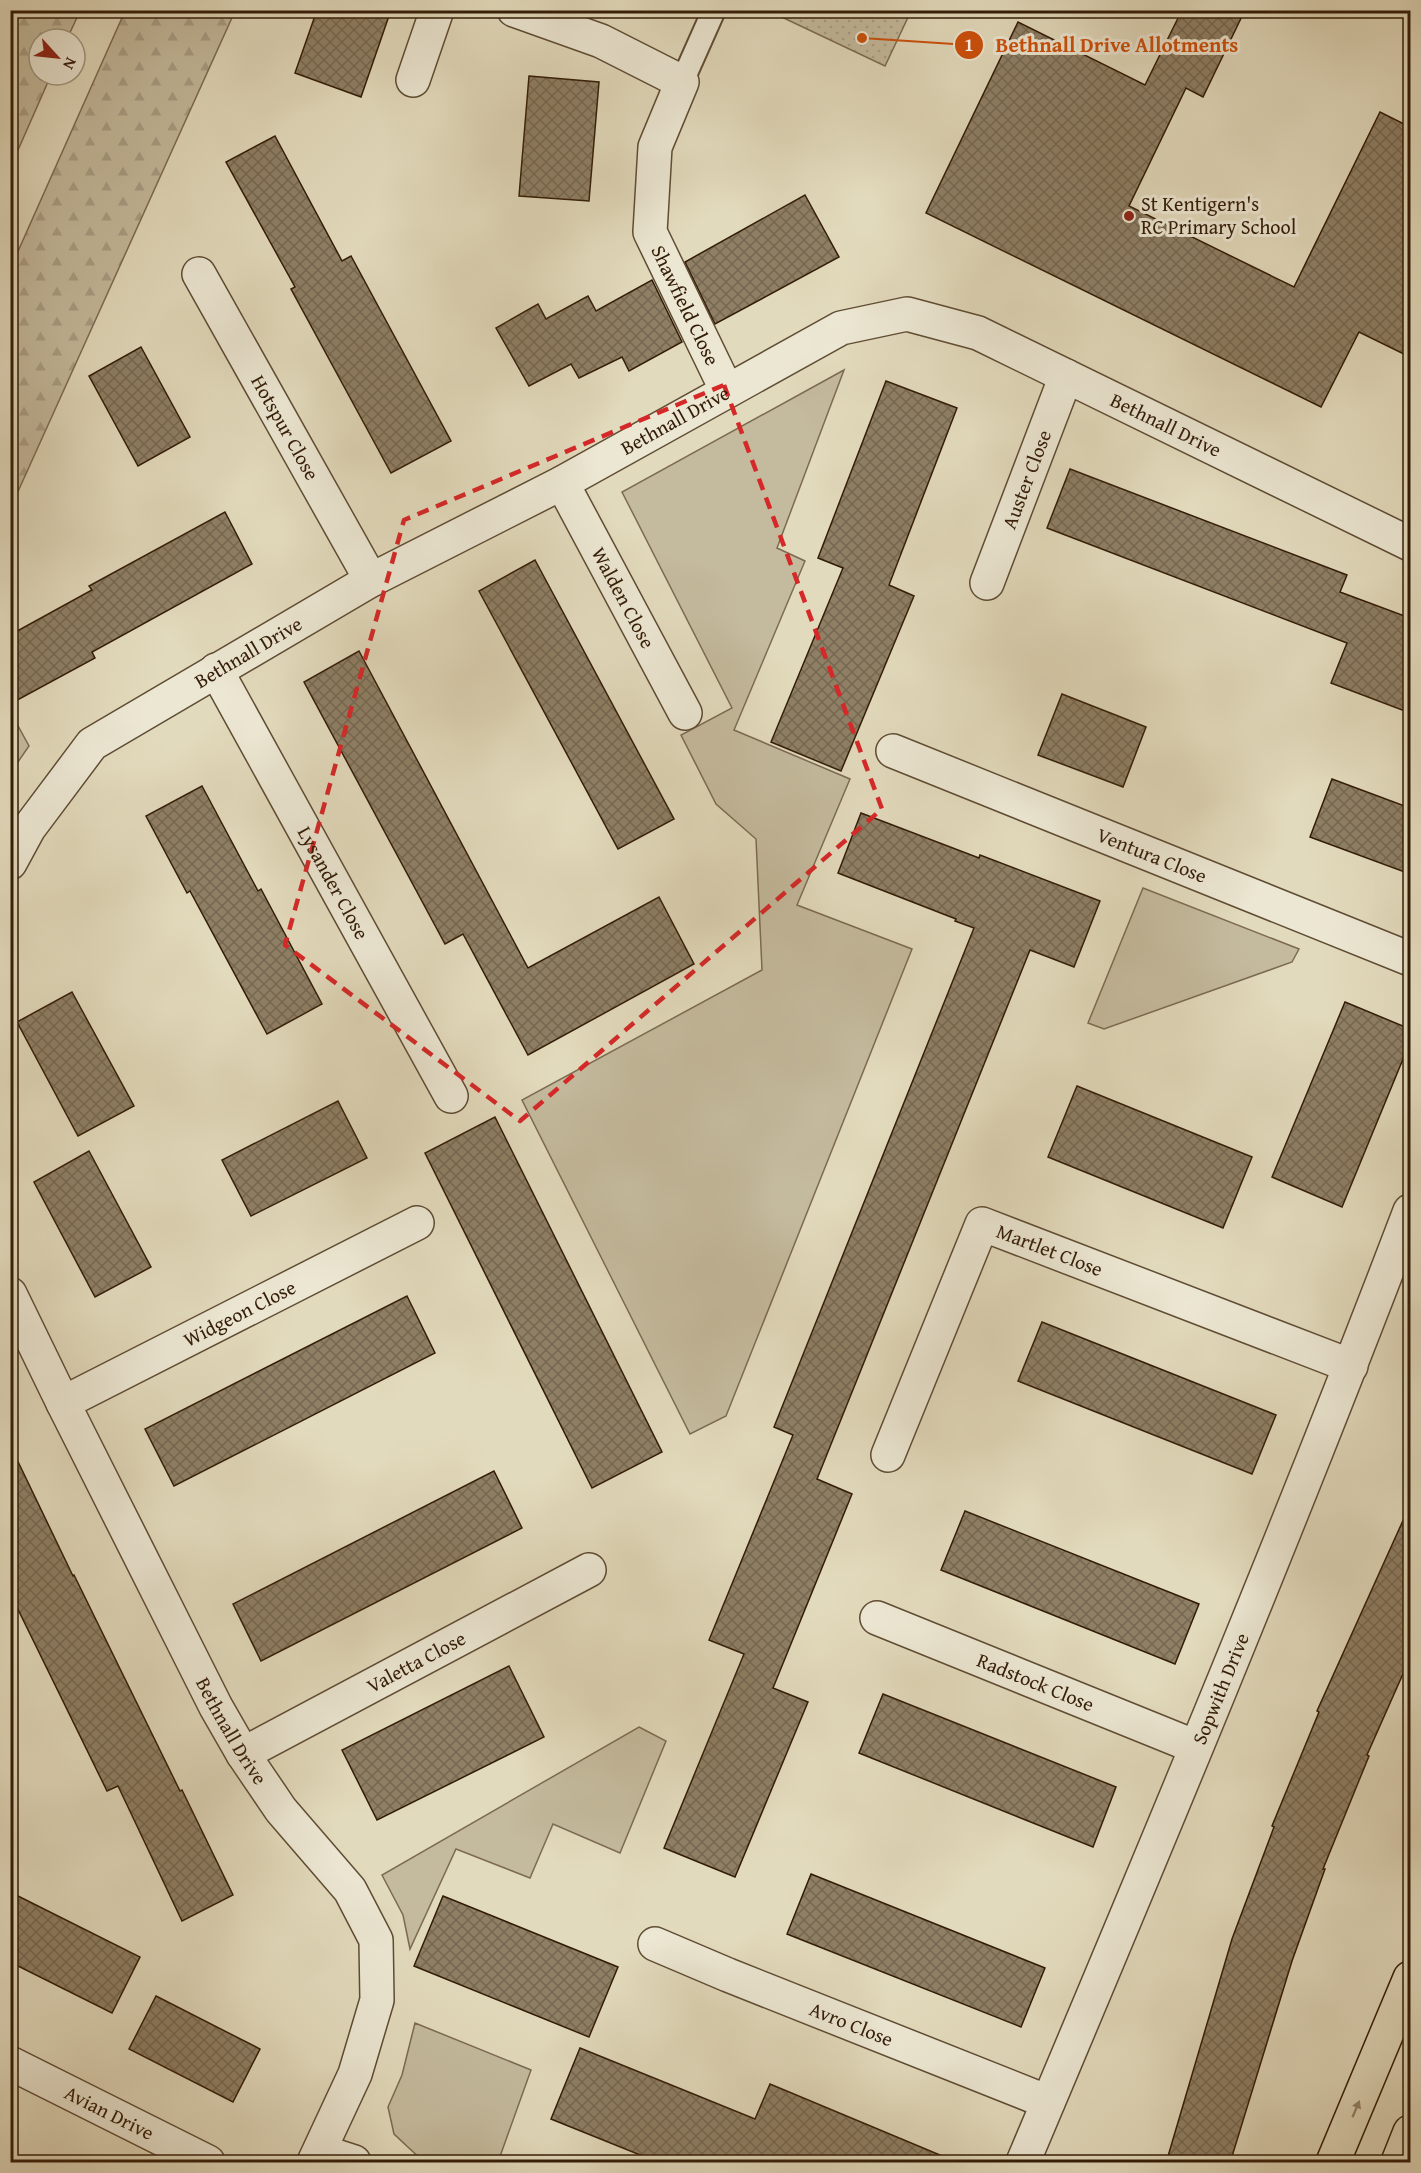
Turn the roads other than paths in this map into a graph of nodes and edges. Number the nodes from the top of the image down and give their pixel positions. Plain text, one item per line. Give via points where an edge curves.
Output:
1 (437, 10) edge
2 (514, 10) edge
3 (714, 10) edge
4 (413, 80) dead end
5 (682, 82) junction
6 (199, 274) dead end
7 (1066, 376) junction
8 (727, 391) junction
9 (562, 483) junction
10 (1410, 544) edge
11 (371, 580) junction
12 (987, 583) dead end
13 (216, 670) junction
14 (685, 713) dead end
15 (893, 751) dead end
16 (10, 863) edge
17 (1410, 959) edge
18 (452, 1096) dead end
19 (1410, 1212) edge
20 (417, 1223) dead end
21 (10, 1294) edge
22 (1351, 1366) junction
23 (63, 1403) junction
24 (888, 1455) dead end
25 (590, 1570) dead end
26 (877, 1618) dead end
27 (1196, 1747) junction
28 (243, 1754) junction
29 (655, 1944) dead end
30 (1410, 1978) edge
31 (10, 2063) edge
32 (1048, 2102) junction
33 (1410, 2132) edge
34 (317, 2157) edge
35 (208, 2163) edge
36 (354, 2163) edge
37 (1023, 2163) edge
38 (1333, 2163) edge
39 (1398, 2163) edge

1 - 4 street
2 - 5 street via 601,41
3 - 5 lane
5 - 8 street, Shawfield Close via 655,147 650,232
6 - 11 street, Hotspur Close
7 - 8 street, Bethnall Drive via 978,333 907,314 841,328
7 - 10 street, Bethnall Drive
7 - 12 street, Auster Close
8 - 9 street, Bethnall Drive
9 - 11 street, Bethnall Drive
9 - 14 street, Walden Close
11 - 13 street, Bethnall Drive
13 - 16 street, Bethnall Drive via 92,744 29,828
13 - 18 street, Lysander Close
15 - 17 street, Ventura Close
19 - 22 street, Sopwith Drive
20 - 23 street, Widgeon Close
21 - 23 street, Bethnall Drive
22 - 24 street, Martlet Close via 982,1224
22 - 27 street, Sopwith Drive
23 - 28 street, Bethnall Drive
25 - 28 street, Valetta Close
26 - 27 street, Radstock Close
27 - 32 street, Sopwith Drive
28 - 34 street, Bethnall Drive via 281,1810 350,1890 376,1940 377,2000 355,2074
29 - 32 street, Avro Close
38 -> 30 highway
31 - 35 street, Avian Drive
32 - 37 street, Sopwith Drive
33 - 39 highway
34 - 36 street

